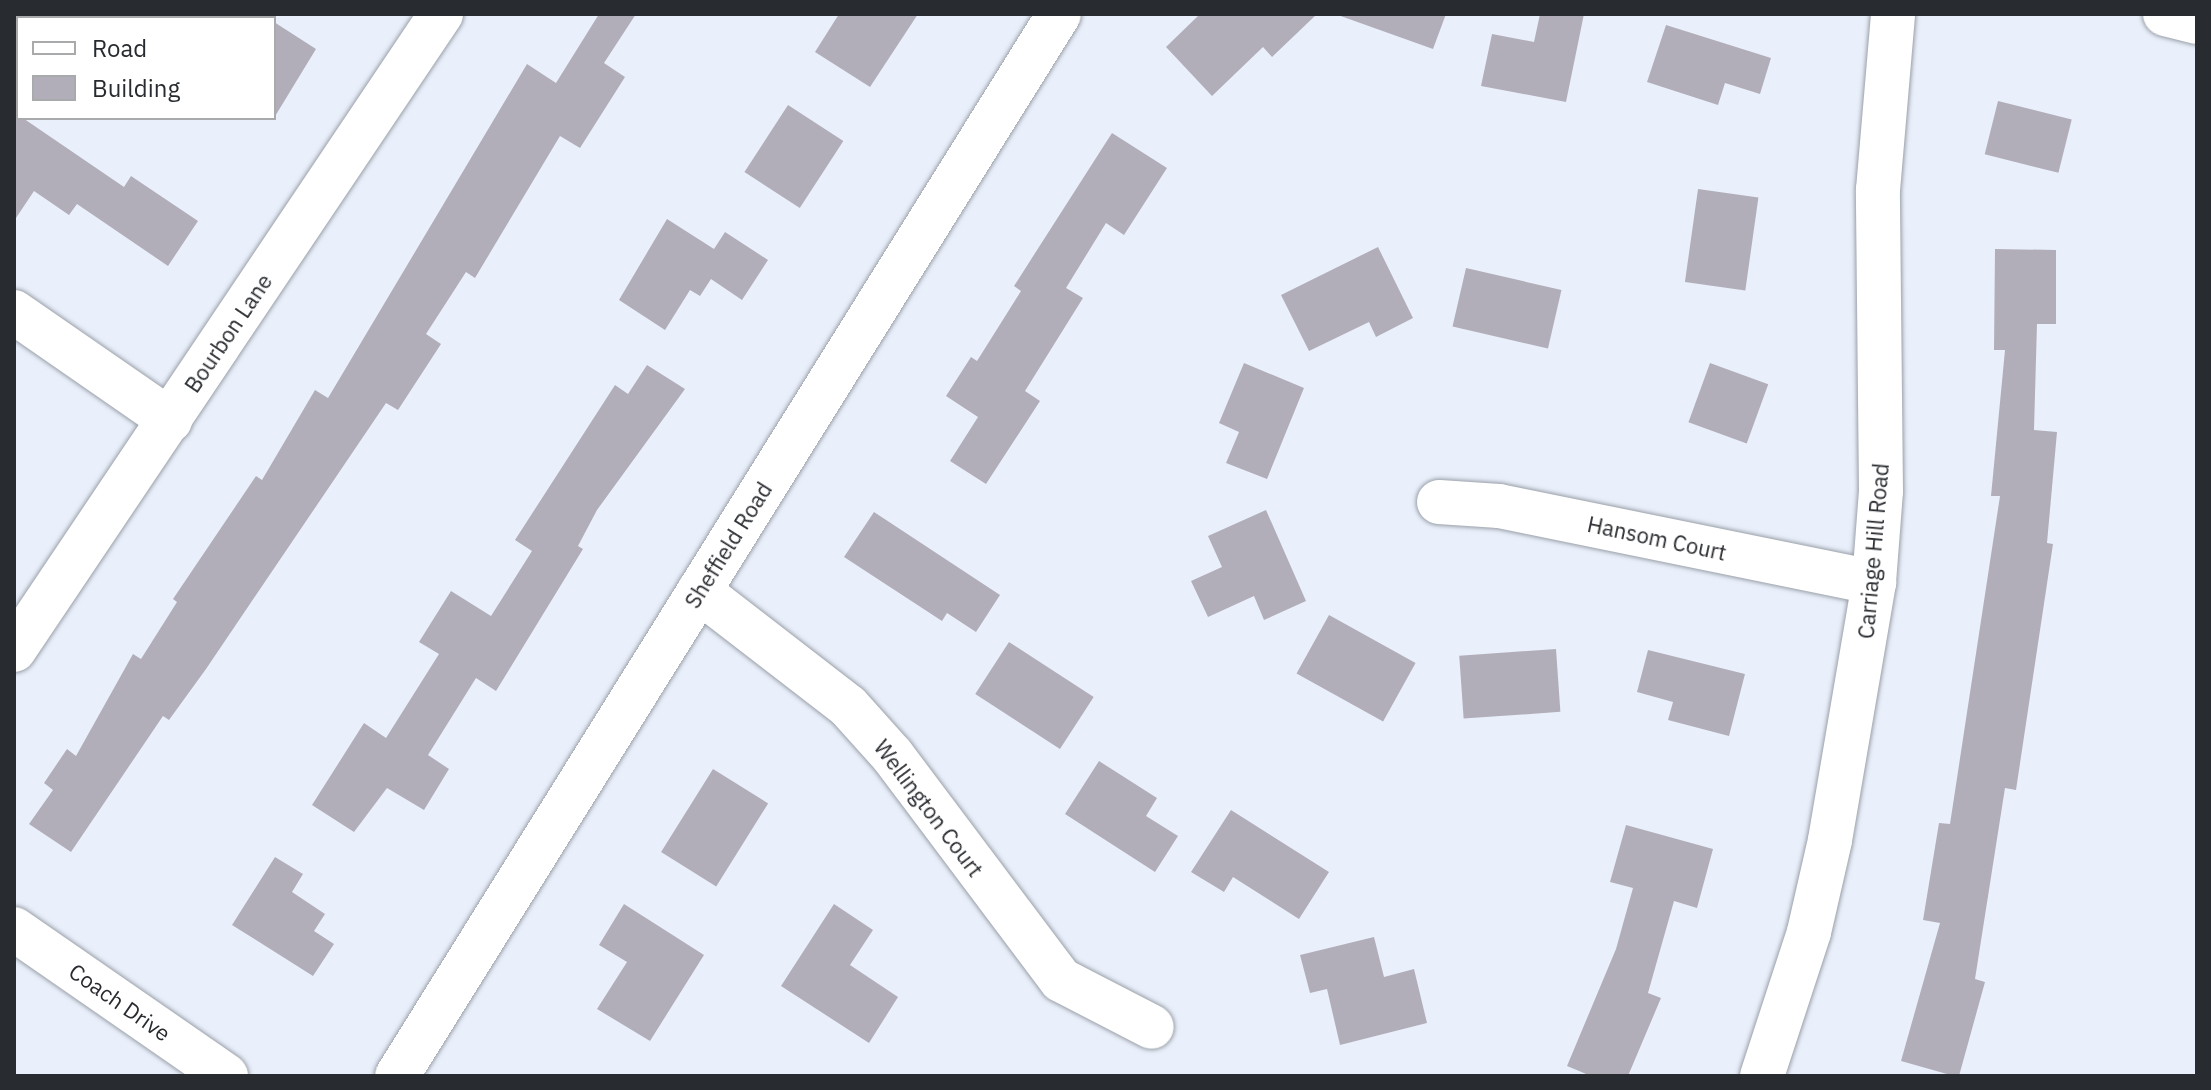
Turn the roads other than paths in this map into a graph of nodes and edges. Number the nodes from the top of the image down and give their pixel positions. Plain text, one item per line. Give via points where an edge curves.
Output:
1 (441, 14) edge
2 (1059, 14) edge
3 (1893, 14) edge
4 (2165, 14) edge
5 (2197, 22) edge
6 (14, 312) edge
7 (170, 420) junction
8 (1439, 502) dead end
9 (1874, 582) junction
10 (699, 591) junction
11 (14, 650) edge
12 (14, 929) edge
13 (1152, 1027) dead end
14 (226, 1076) edge
15 (397, 1076) edge
16 (1762, 1076) edge

1 - 7 street, Bourbon Lane
2 - 10 street, Sheffield Road
3 - 9 street, Carriage Hill Road via 1878,190 1881,476
4 - 5 street
6 - 7 street
7 - 11 street, Bourbon Lane
8 - 9 street, Hansom Court via 1499,506
9 - 16 street, Carriage Hill Road via 1830,840 1809,932
10 - 13 street, Wellington Court via 848,706 892,755 1061,980
10 - 15 street, Sheffield Road
12 - 14 street, Coach Drive

